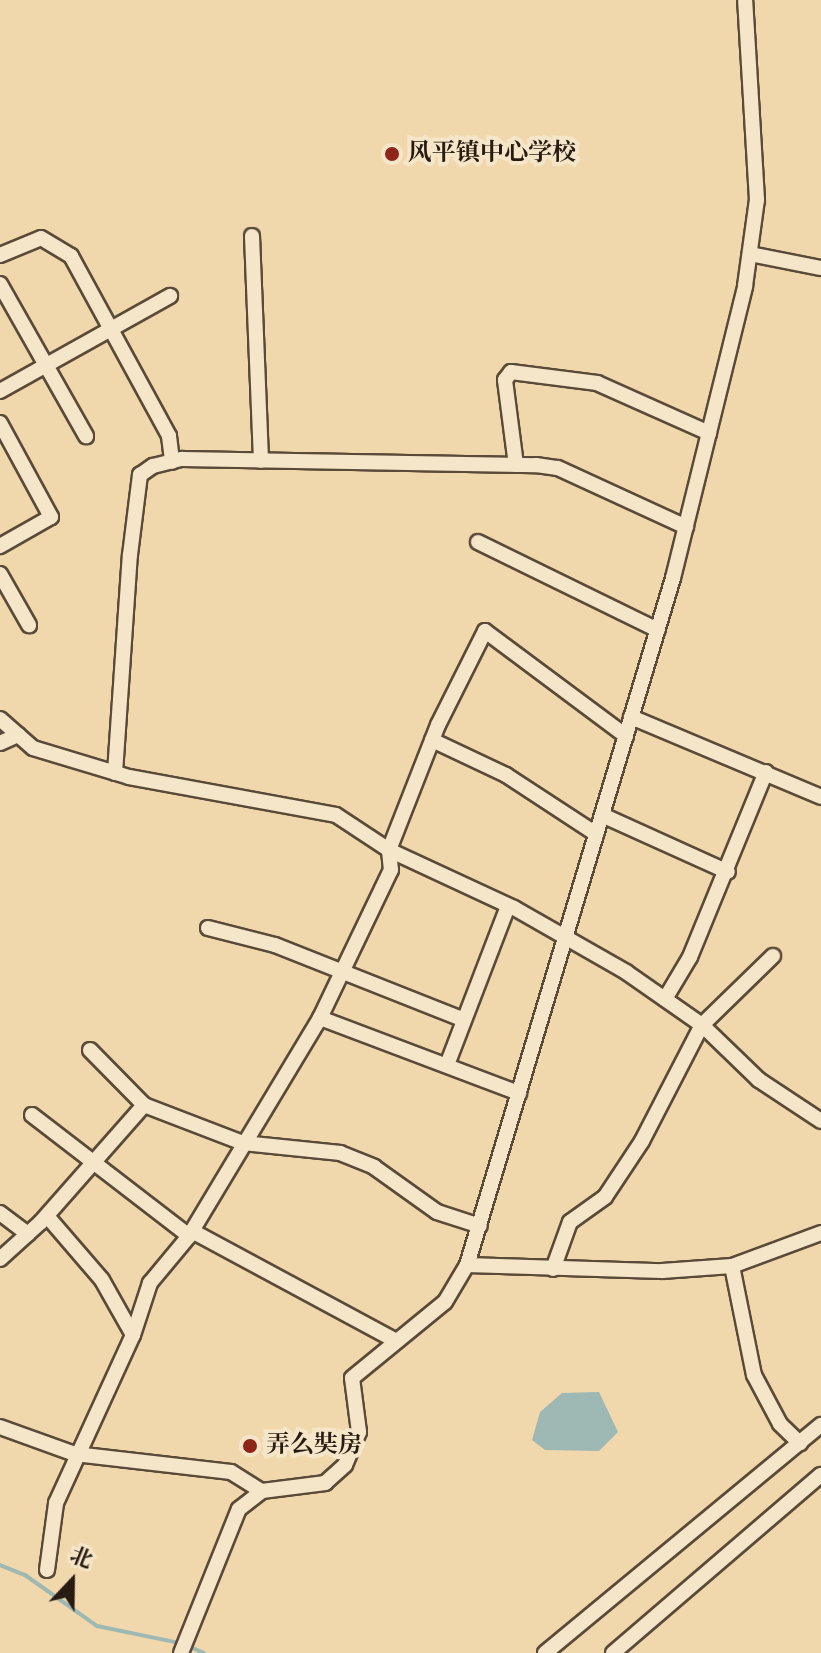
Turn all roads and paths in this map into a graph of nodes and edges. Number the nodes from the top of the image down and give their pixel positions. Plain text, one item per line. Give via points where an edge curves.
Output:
1 (745, 0) edge
2 (252, 236) dead end
3 (750, 254) junction
4 (0, 255) edge
5 (821, 268) edge
6 (0, 284) edge
7 (170, 296) dead end
8 (110, 330) junction
9 (47, 365) junction
10 (0, 391) edge
11 (0, 423) edge
12 (709, 433) junction
13 (86, 436) dead end
14 (261, 461) junction
15 (172, 462) junction
16 (516, 465) junction
17 (686, 527) junction
18 (478, 542) dead end
19 (0, 546) edge
20 (0, 574) edge
21 (29, 625) dead end
22 (658, 630) junction
23 (631, 717) junction
24 (0, 719) edge
25 (18, 735) junction
26 (626, 736) junction
27 (432, 740) junction
28 (0, 743) edge
29 (766, 772) junction
30 (115, 773) junction
31 (821, 797) edge
32 (602, 815) junction
33 (596, 834) junction
34 (389, 850) junction
35 (419, 864) junction
36 (391, 870) junction
37 (728, 872) junction
38 (508, 906) junction
39 (208, 928) dead end
40 (566, 935) junction
41 (773, 956) dead end
42 (342, 972) junction
43 (665, 999) junction
44 (320, 1018) junction
45 (462, 1019) junction
46 (702, 1025) junction
47 (90, 1050) dead end
48 (447, 1065) junction
49 (519, 1093) junction
50 (144, 1105) junction
51 (32, 1115) dead end
52 (821, 1121) edge
53 (243, 1143) junction
54 (94, 1162) junction
55 (0, 1213) edge
56 (47, 1216) junction
57 (480, 1226) junction
58 (821, 1233) edge
59 (28, 1234) junction
60 (190, 1234) junction
61 (0, 1259) edge
62 (467, 1265) junction
63 (732, 1266) junction
64 (553, 1269) junction
65 (133, 1335) junction
66 (396, 1341) junction
67 (821, 1425) edge
68 (0, 1427) edge
69 (800, 1443) junction
70 (75, 1454) junction
71 (821, 1475) edge
72 (262, 1491) junction
73 (47, 1570) dead end
74 (181, 1653) edge
75 (545, 1653) edge
76 (613, 1653) edge

1 - 3 street via 757,125
2 - 14 street
3 - 5 street
3 - 12 street
4 - 8 street via 41,238 71,256
6 - 9 street
7 - 8 street
8 - 9 street
8 - 15 street via 169,436
9 - 10 street
9 - 13 street
11 - 19 street via 51,517
12 - 16 street via 597,383 511,372 505,380
12 - 17 street
14 - 15 street
14 - 16 street
15 - 30 street via 140,475
16 - 17 street via 558,468
17 - 22 street
18 - 22 street
20 - 21 street
22 - 23 street
23 - 26 street
23 - 29 street
24 - 25 street
25 - 28 street
25 - 30 street via 33,748
26 - 27 street via 485,631
26 - 32 street
27 - 33 street via 506,775
27 - 34 street
29 - 31 street
29 - 37 street
30 - 34 street via 336,815
32 - 33 street
32 - 37 street
33 - 40 street
34 - 35 street
34 - 36 street
35 - 36 street
35 - 38 street
36 - 42 street
37 - 43 street
38 - 40 street
38 - 45 street
39 - 42 street
40 - 43 street
40 - 49 street
41 - 46 street
42 - 44 street
42 - 45 street
43 - 46 street
44 - 48 street
44 - 53 street
45 - 48 street
46 - 52 street via 759,1080
46 - 64 street via 620,1175 605,1197 570,1222
47 - 50 street
48 - 49 street
49 - 57 street
50 - 53 street
50 - 54 street
51 - 54 street
53 - 57 street via 340,1153 374,1167 437,1212
53 - 60 street
54 - 56 street
54 - 60 street
55 - 59 street
56 - 59 street
56 - 65 street via 102,1280
57 - 62 street
58 - 63 street
59 - 61 street
60 - 65 street via 150,1283
60 - 66 street
62 - 64 street
62 - 66 street via 445,1302
63 - 64 street
63 - 69 street via 754,1375 780,1424
65 - 70 street
66 - 72 street via 352,1378 359,1432 345,1465 325,1483
67 - 69 street
68 - 70 street
69 - 75 street
70 - 72 street via 231,1472
70 - 73 street via 56,1503
71 - 76 street
72 - 74 street via 239,1509

